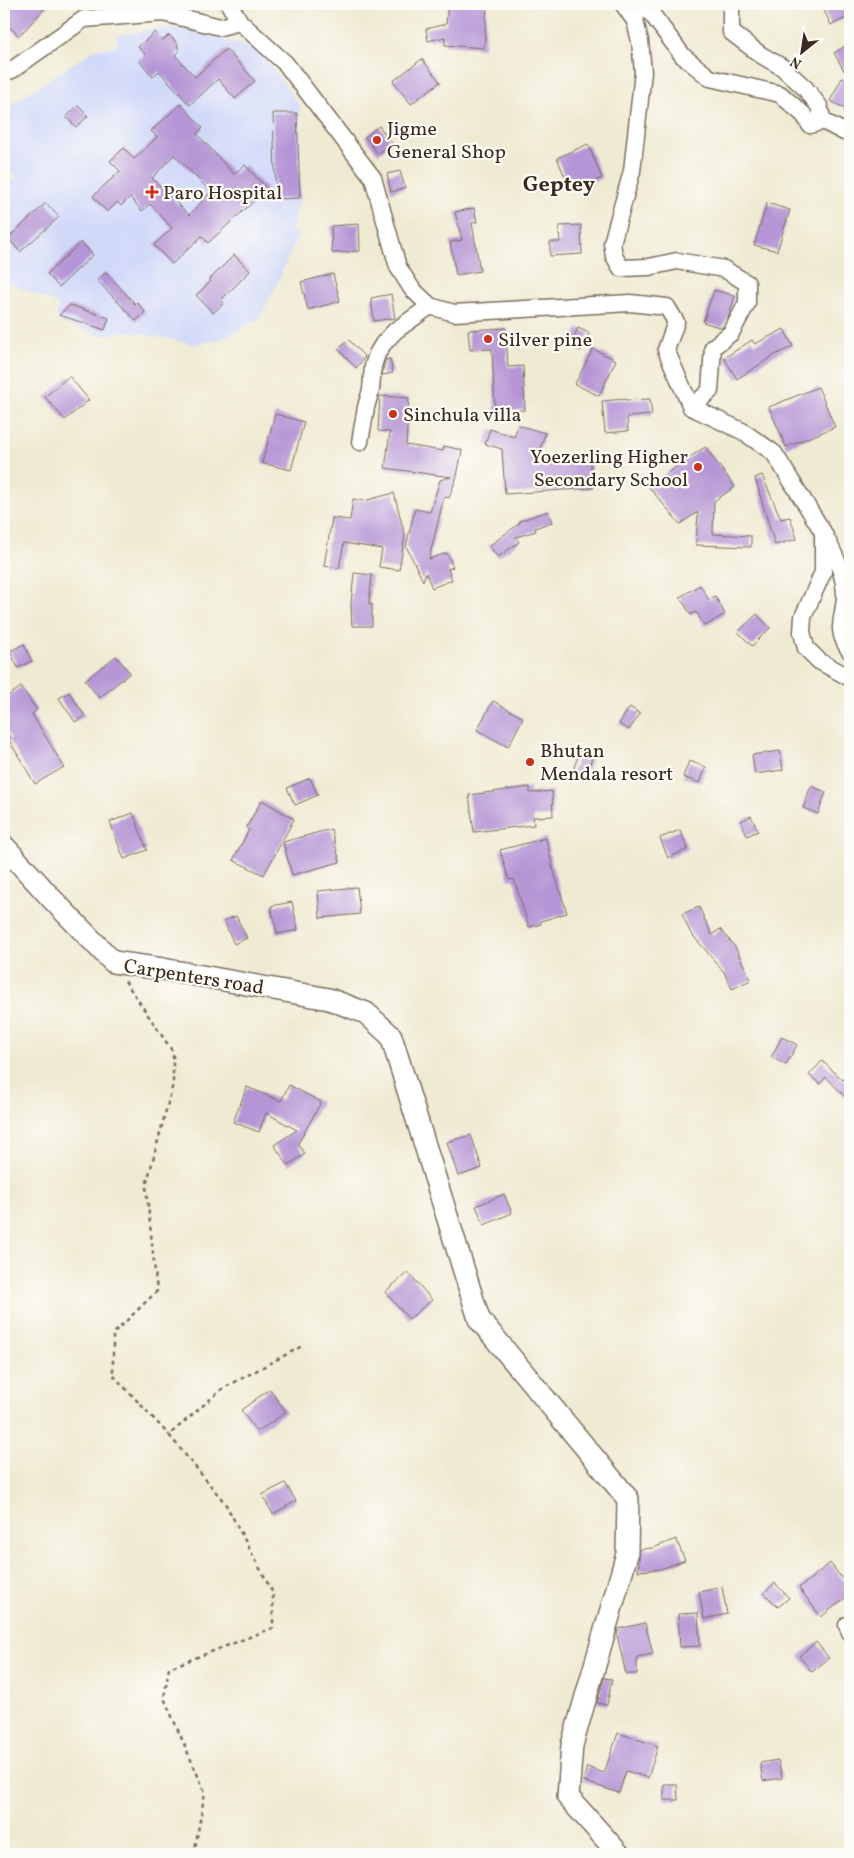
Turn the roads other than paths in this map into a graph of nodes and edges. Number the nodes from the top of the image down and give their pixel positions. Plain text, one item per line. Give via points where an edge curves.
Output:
1 (623, 4) edge
2 (731, 4) edge
3 (231, 5) edge
4 (635, 21) junction
5 (240, 22) junction
6 (4, 72) edge
7 (823, 120) junction
8 (850, 133) edge
9 (430, 306) junction
10 (691, 407) junction
11 (360, 442) dead end
12 (823, 532) junction
13 (850, 651) edge
14 (850, 678) edge
15 (4, 846) edge
16 (620, 1854) edge

1 - 4 street
2 - 7 street via 731,32 760,55 782,67 805,88 819,106
3 - 5 street
4 - 7 street via 638,10 648,9 683,56 710,78 780,94 804,115 810,125
4 - 10 street via 643,72 632,171 612,243 614,256 620,268 649,267 677,261 724,269 748,284 747,303 731,333 713,348 710,391
5 - 6 street via 220,27 163,13 84,19 12,70
5 - 9 street via 286,64 373,178 398,267 412,289
7 - 8 street
9 - 10 street via 454,313 630,303 667,308 676,322 666,350
9 - 11 street via 396,331 377,354
10 - 12 street via 742,431 774,453
12 - 13 street via 842,572 842,640
12 - 14 street via 823,572 803,617 802,632 806,648 819,661
15 - 16 street, Carpenters road via 113,962 329,999 366,1013 391,1036 479,1319 628,1499 628,1554 572,1745 568,1797

